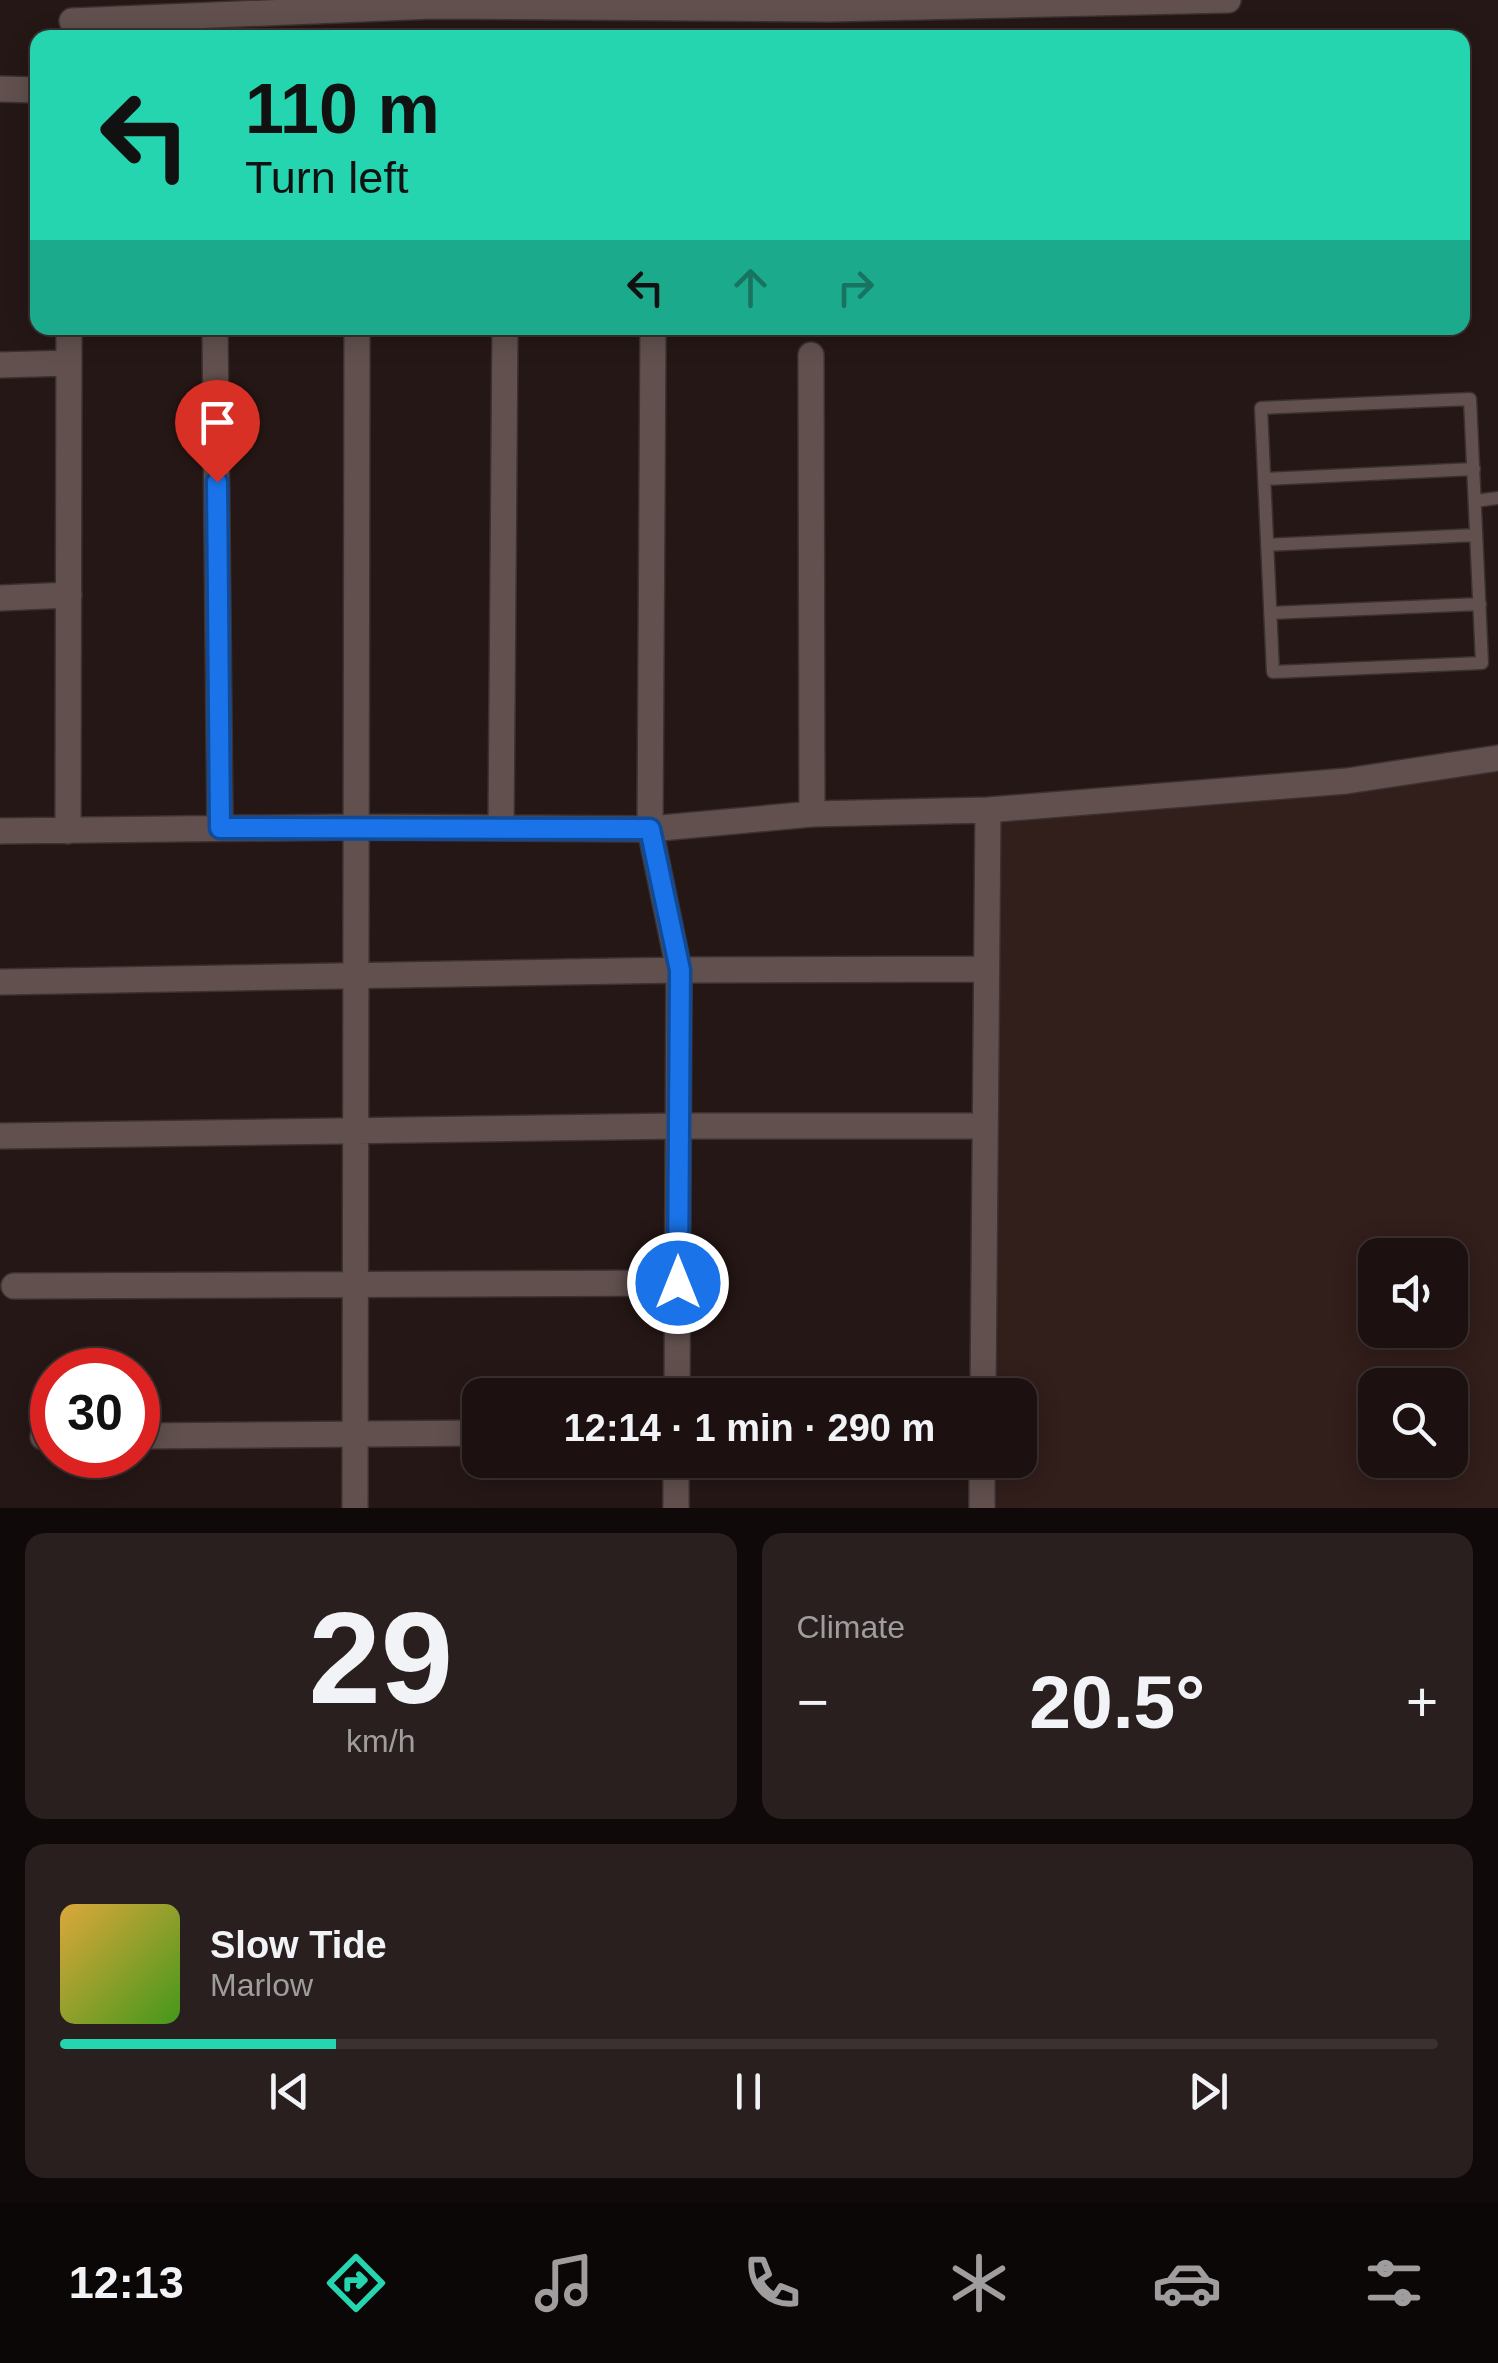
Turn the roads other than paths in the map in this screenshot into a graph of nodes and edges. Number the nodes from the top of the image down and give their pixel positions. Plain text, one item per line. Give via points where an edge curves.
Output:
1 (1228, 0) edge
2 (492, 3) edge
3 (651, 4) edge
4 (830, 4) edge
5 (72, 19) edge
6 (0, 89) edge
7 (30, 90) edge
8 (69, 335) edge
9 (216, 335) edge
10 (356, 335) edge
11 (505, 335) edge
12 (653, 335) edge
13 (811, 355) dead end
14 (69, 363) junction
15 (0, 365) edge
16 (1474, 470) junction
17 (1264, 478) junction
18 (1498, 498) edge
19 (1475, 501) junction
20 (1476, 535) junction
21 (1267, 545) junction
22 (69, 595) junction
23 (0, 598) edge
24 (1480, 604) junction
25 (1270, 613) junction
26 (1498, 758) edge
27 (988, 810) junction
28 (812, 814) junction
29 (354, 827) junction
30 (220, 828) junction
31 (500, 828) junction
32 (650, 829) junction
33 (0, 831) edge
34 (68, 831) junction
35 (986, 969) junction
36 (680, 970) junction
37 (358, 976) junction
38 (0, 982) edge
39 (679, 1126) junction
40 (985, 1126) junction
41 (357, 1131) junction
42 (0, 1136) edge
43 (678, 1283) junction
44 (356, 1284) junction
45 (14, 1286) dead end
46 (677, 1378) edge
47 (983, 1378) edge
48 (462, 1433) edge
49 (355, 1434) junction
50 (160, 1436) edge
51 (676, 1478) edge
52 (982, 1478) edge
53 (355, 1508) edge
54 (676, 1508) edge
55 (982, 1508) edge

1 - 4 street
2 - 3 street
2 - 5 street
3 - 4 street
6 - 7 street
8 - 14 street
9 - 30 street
10 - 29 street
11 - 31 street
12 - 32 street
13 - 28 street
14 - 15 street
14 - 22 street
16 - 17 lane
16 - 17 lane via 1470,399 1261,408
16 - 19 lane
17 - 21 lane
18 - 19 lane
19 - 20 lane
20 - 21 lane
20 - 24 lane
21 - 25 lane
22 - 23 street
22 - 34 street
24 - 25 lane
24 - 25 lane via 1482,663 1272,672
26 - 27 street via 1347,781
27 - 28 street
27 - 35 street
28 - 32 street
29 - 30 street
29 - 31 street
29 - 37 street
30 - 34 street
31 - 32 street
32 - 36 street
33 - 34 street
35 - 36 street
35 - 40 street
36 - 37 street
36 - 39 street
37 - 38 street
37 - 41 street
39 - 40 street
39 - 41 street
39 - 43 street
40 - 47 street
41 - 42 street
41 - 44 street
43 - 44 street
43 - 46 street
44 - 45 street
44 - 49 street
48 - 49 street
49 - 50 street
49 - 53 street
51 - 54 street
52 - 55 street

